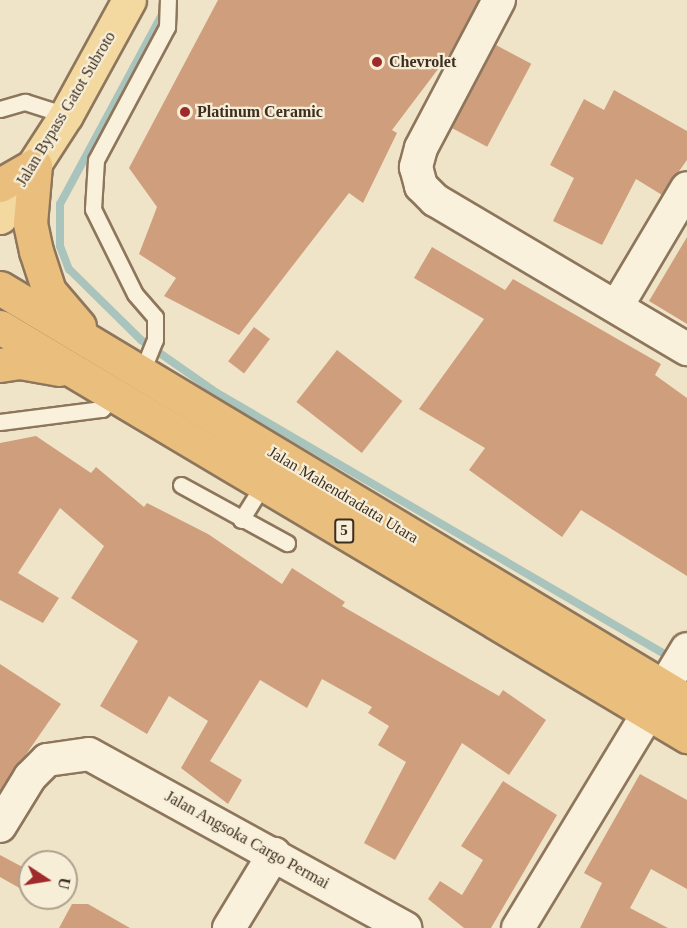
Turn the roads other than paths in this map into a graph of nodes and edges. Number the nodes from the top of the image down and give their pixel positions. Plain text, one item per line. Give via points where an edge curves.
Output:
1 (129, 0) edge
2 (168, 0) edge
3 (499, 0) edge
4 (0, 110) edge
5 (66, 115) junction
6 (35, 165) junction
7 (0, 184) edge
8 (687, 188) edge
9 (0, 217) edge
10 (0, 288) edge
11 (617, 306) junction
12 (0, 327) edge
13 (99, 348) junction
14 (687, 349) edge
15 (0, 365) edge
16 (141, 374) junction
17 (81, 375) junction
18 (116, 395) junction
19 (0, 422) edge
20 (264, 483) junction
21 (181, 485) dead end
22 (241, 520) junction
23 (287, 543) dead end
24 (687, 649) edge
25 (666, 700) edge
26 (687, 736) edge
27 (0, 826) edge
28 (274, 854) junction
29 (229, 928) edge
30 (405, 928) edge
31 (518, 928) edge

1 - 5 main road, Jalan Bypass Gatot Subroto
2 - 16 lane via 167,27 96,160 93,209 135,294 155,317 155,340
3 - 11 street via 421,148 416,167 422,186 435,200
4 - 5 lane via 26,102
5 - 6 main road, Jalan Bypass Gatot Subroto
6 - 7 highway
6 - 9 main road, Jalan Bypass Gatot Subroto
6 - 13 highway via 30,223 49,291
8 - 11 street
10 - 13 highway, Jalan Mahendradatta Utara / 5
11 - 14 street
12 - 17 highway, Jalan Mahendradatta Utara / 5
13 - 16 highway, Jalan Mahendradatta Utara / 5
15 - 17 highway via 36,363
16 - 25 highway, Jalan Mahendradatta Utara / 5
17 - 18 highway, Jalan Mahendradatta Utara / 5
18 - 19 lane via 102,409
18 - 20 highway, Jalan Mahendradatta Utara / 5
20 - 22 lane
20 - 25 highway, Jalan Mahendradatta Utara / 5
21 - 22 lane
22 - 23 lane
24 - 25 street
25 - 26 highway, Jalan Mahendradatta Utara / 5
25 - 31 street
27 - 28 street, Jalan Angsoka Cargo Permai via 30,777 46,760 89,754
28 - 29 street
28 - 30 street, Jalan Angsoka Cargo Permai

